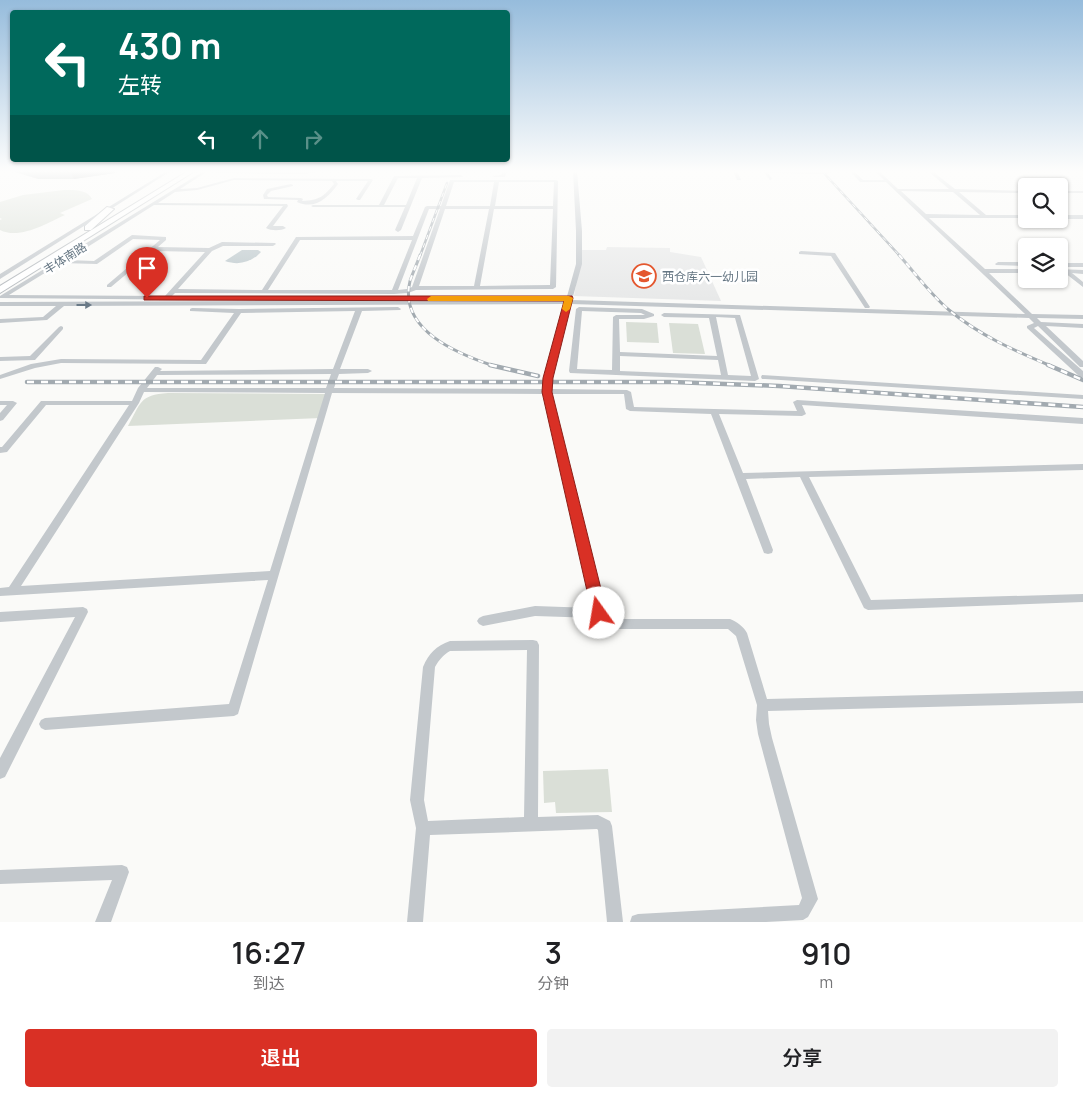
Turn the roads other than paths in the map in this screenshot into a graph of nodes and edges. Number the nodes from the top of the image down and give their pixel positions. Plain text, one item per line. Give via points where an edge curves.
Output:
1 (102, 214) edge
2 (104, 214) edge
3 (113, 214) edge
4 (126, 214) edge
5 (132, 214) edge
6 (280, 214) edge
7 (405, 214) edge
8 (424, 214) edge
9 (441, 214) edge
10 (491, 214) edge
11 (555, 214) edge
12 (577, 214) edge
13 (926, 216) joint
14 (984, 216) joint
15 (1018, 217) edge
16 (1068, 217) edge
17 (1083, 217) edge
18 (110, 222) junction
19 (283, 228) dead end
20 (87, 229) junction
21 (398, 230) dead end
22 (97, 238) junction
23 (415, 238) junction
24 (273, 244) dead end
25 (153, 249) junction
26 (210, 250) junction
27 (801, 253) dead end
28 (61, 261) junction
29 (998, 264) dead end
30 (1018, 264) edge
31 (1068, 265) edge
32 (1083, 265) edge
33 (0, 268) edge
34 (12, 269) junction
35 (982, 270) junction
36 (1018, 271) edge
37 (1068, 271) edge
38 (1083, 272) edge
39 (114, 273) dead end
40 (124, 273) junction
41 (1068, 275) edge
42 (0, 277) edge
43 (0, 283) edge
44 (1083, 285) edge
45 (109, 286) dead end
46 (477, 287) junction
47 (415, 288) junction
48 (173, 291) junction
49 (264, 291) junction
50 (394, 292) junction
51 (1, 298) edge
52 (166, 298) junction
53 (568, 300) junction
54 (664, 303) junction
55 (61, 305) junction
56 (867, 307) junction
57 (398, 309) dead end
58 (165, 310) dead end
59 (239, 310) junction
60 (359, 310) junction
61 (1083, 312) edge
62 (1026, 313) junction
63 (626, 314) dead end
64 (652, 314) junction
65 (664, 315) junction
66 (712, 316) junction
67 (1083, 316) edge
68 (0, 321) edge
69 (1038, 324) junction
70 (1083, 326) edge
71 (61, 328) dead end
72 (616, 354) junction
73 (720, 358) junction
74 (0, 359) edge
75 (164, 362) junction
76 (1083, 365) edge
77 (368, 371) dead end
78 (335, 372) junction
79 (155, 373) junction
80 (616, 373) junction
81 (1083, 375) edge
82 (0, 377) edge
83 (725, 377) junction
84 (765, 377) dead end
85 (141, 390) junction
86 (329, 390) junction
87 (547, 392) junction
88 (1083, 397) edge
89 (0, 403) edge
90 (135, 403) junction
91 (714, 411) junction
92 (0, 418) edge
93 (1083, 421) edge
94 (0, 450) edge
95 (1083, 467) edge
96 (803, 474) junction
97 (740, 476) junction
98 (768, 550) dead end
99 (273, 575) junction
100 (12, 591) junction
101 (0, 592) edge
102 (1083, 598) edge
103 (599, 613) junction
104 (0, 617) edge
105 (483, 620) dead end
106 (1083, 697) edge
107 (763, 705) junction
108 (44, 724) dead end
109 (0, 772) edge
110 (531, 824) junction
111 (423, 828) junction
112 (0, 877) edge
113 (103, 922) edge
114 (415, 922) edge
115 (615, 922) edge
116 (638, 922) edge

1 - 34 street, 丰体南路
2 - 20 highway
3 - 20 highway, 丰体南路
4 - 18 highway, 丰体南路
5 - 22 street, 丰体南路
6 - 19 street via 269,228
7 - 21 street
8 - 23 street
9 - 47 street
10 - 46 street
11 - 46 street via 553,287
12 - 53 street via 579,264
13 - 14 street
13 - 35 street
14 - 15 street
16 - 17 street
18 - 22 highway
18 - 51 highway, 丰体南路
20 - 43 highway, 丰体南路
22 - 28 street, 丰体南路
23 - 49 street via 298,238
23 - 50 street
24 - 26 street via 222,244
25 - 26 street
25 - 28 street via 164,238 132,237 95,263
25 - 40 street
26 - 48 street
27 - 56 street via 833,254
28 - 51 street, 丰体南路
29 - 30 street
31 - 32 street
33 - 34 street
34 - 42 street, 丰体南路
35 - 36 street
35 - 62 street
37 - 38 street
39 - 40 street
40 - 45 street
41 - 44 street
46 - 47 street
47 - 50 street
48 - 49 street
48 - 52 street
49 - 50 street
51 - 52 street
51 - 55 street
52 - 53 street
53 - 54 street
55 -> 53 street
53 - 87 street
54 - 56 street
54 - 62 street
54 - 65 street
55 - 68 street via 45,319
56 - 62 street
57 - 60 street
58 - 59 street
59 - 60 street
59 - 75 street via 203,362
60 - 78 street
61 - 62 street
62 - 67 street
62 - 69 street
63 - 64 street
64 - 65 street
64 - 72 street via 616,317
64 - 80 street via 578,309 573,371
65 - 66 street
66 - 73 street
66 - 83 street via 738,316 756,378
69 - 70 street
69 - 76 street
69 - 81 street via 1029,327
71 - 74 street via 32,358
72 - 73 street
72 - 80 street
73 - 83 street
75 - 79 street
75 - 82 street via 61,361
77 - 78 street
78 - 79 street
78 - 86 street
79 - 85 street
80 - 83 street
84 - 88 street
85 - 86 street
85 - 90 street
86 - 87 street
86 - 99 street
87 - 91 street via 627,392 630,409
87 - 103 street
89 - 92 street via 13,403
90 - 94 street via 44,403 4,450
90 - 100 street
91 - 93 street via 802,414 797,402
91 - 97 street
95 - 96 street
96 - 97 street
96 - 102 street via 868,605
97 - 98 street
99 - 100 street
99 - 108 street via 234,710
100 - 101 street
103 - 105 street via 534,611
103 - 107 street via 607,624 730,624 741,633
104 - 109 street via 83,612
106 - 107 street
107 - 116 street via 761,711 767,744 810,899 803,912
110 - 111 street
110 - 111 street via 533,645 450,646 442,648 434,656 429,667 417,800
110 - 115 street via 598,822 605,826
111 - 114 street
112 - 113 street via 122,872

